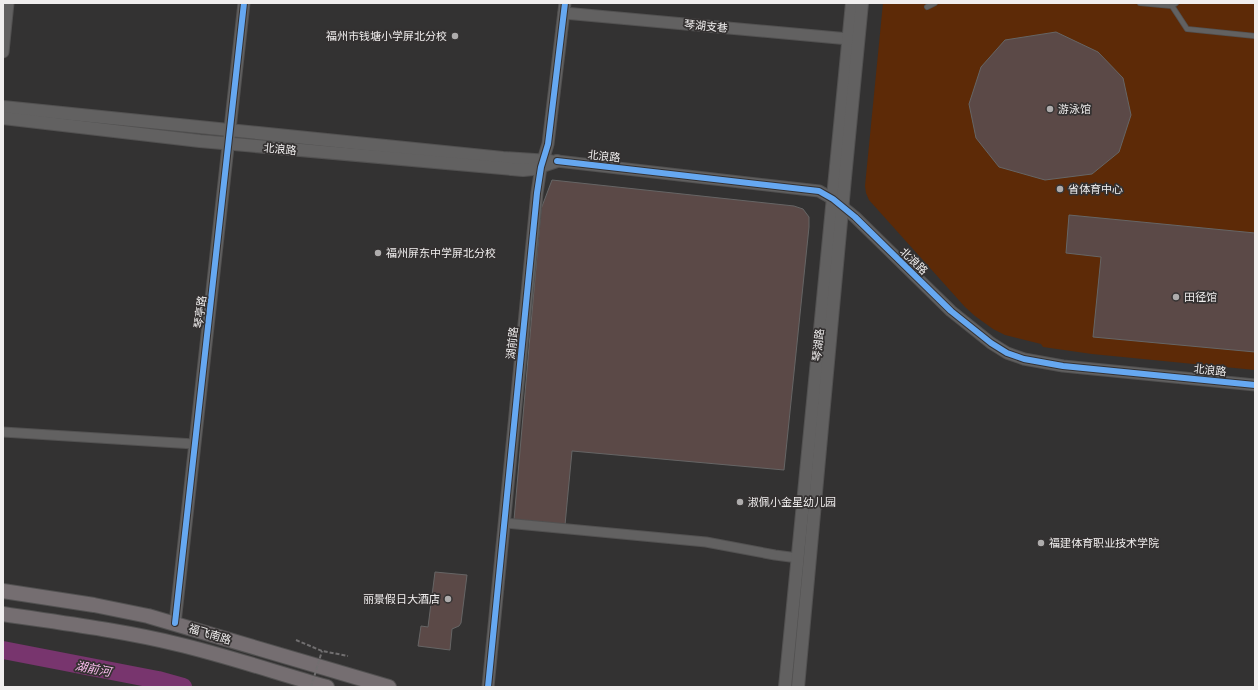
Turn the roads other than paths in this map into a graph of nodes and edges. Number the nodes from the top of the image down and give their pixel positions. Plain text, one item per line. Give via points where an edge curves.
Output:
1 (8, 3) edge
2 (244, 3) edge
3 (852, 3) edge
4 (862, 3) edge
5 (935, 3) edge
6 (1140, 3) edge
7 (1173, 4) edge
8 (927, 7) dead end
9 (565, 8) edge
10 (1255, 36) edge
11 (849, 39) junction
12 (3, 52) edge
13 (3, 108) edge
14 (3, 118) edge
15 (229, 131) junction
16 (228, 144) junction
17 (557, 161) joint
18 (542, 164) junction
19 (837, 203) junction
20 (1255, 385) edge
21 (3, 432) edge
22 (194, 444) junction
23 (505, 523) junction
24 (798, 558) junction
25 (3, 591) edge
26 (3, 614) edge
27 (175, 623) junction
28 (327, 687) edge
29 (389, 687) edge
30 (488, 687) edge
31 (785, 687) edge
32 (798, 687) edge

1 - 12 street
2 - 15 street, 琴亭路
3 - 11 main road, 琴湖路
4 - 19 main road
5 - 8 lane
6 - 7 lane
7 - 10 lane via 1187,29
9 - 11 street, 琴湖支巷
9 - 18 street, 湖前路 via 548,144
11 - 19 main road, 琴湖路
13 - 15 main road, 北浪路
14 - 16 main road, 北浪路
15 - 16 street, 琴亭路
15 - 18 main road, 北浪路
16 - 18 main road, 北浪路 via 523,170
16 - 22 street, 琴亭路
17 - 18 main road, 北浪路
17 - 19 street, 北浪路 via 819,191
18 - 23 street, 湖前路 via 537,193
19 - 20 street, 北浪路 via 855,217 961,320 991,344 1014,356 1033,362 1063,366
19 - 24 main road, 琴湖路
19 - 32 main road
21 - 22 street
22 - 27 street, 琴亭路
23 - 24 street via 706,542
23 - 30 street, 湖前路
24 - 31 main road, 琴湖路
25 - 27 main road, 福飞南路 via 123,610
26 - 28 main road, 福飞南路 via 164,641
27 - 29 main road, 福飞南路

